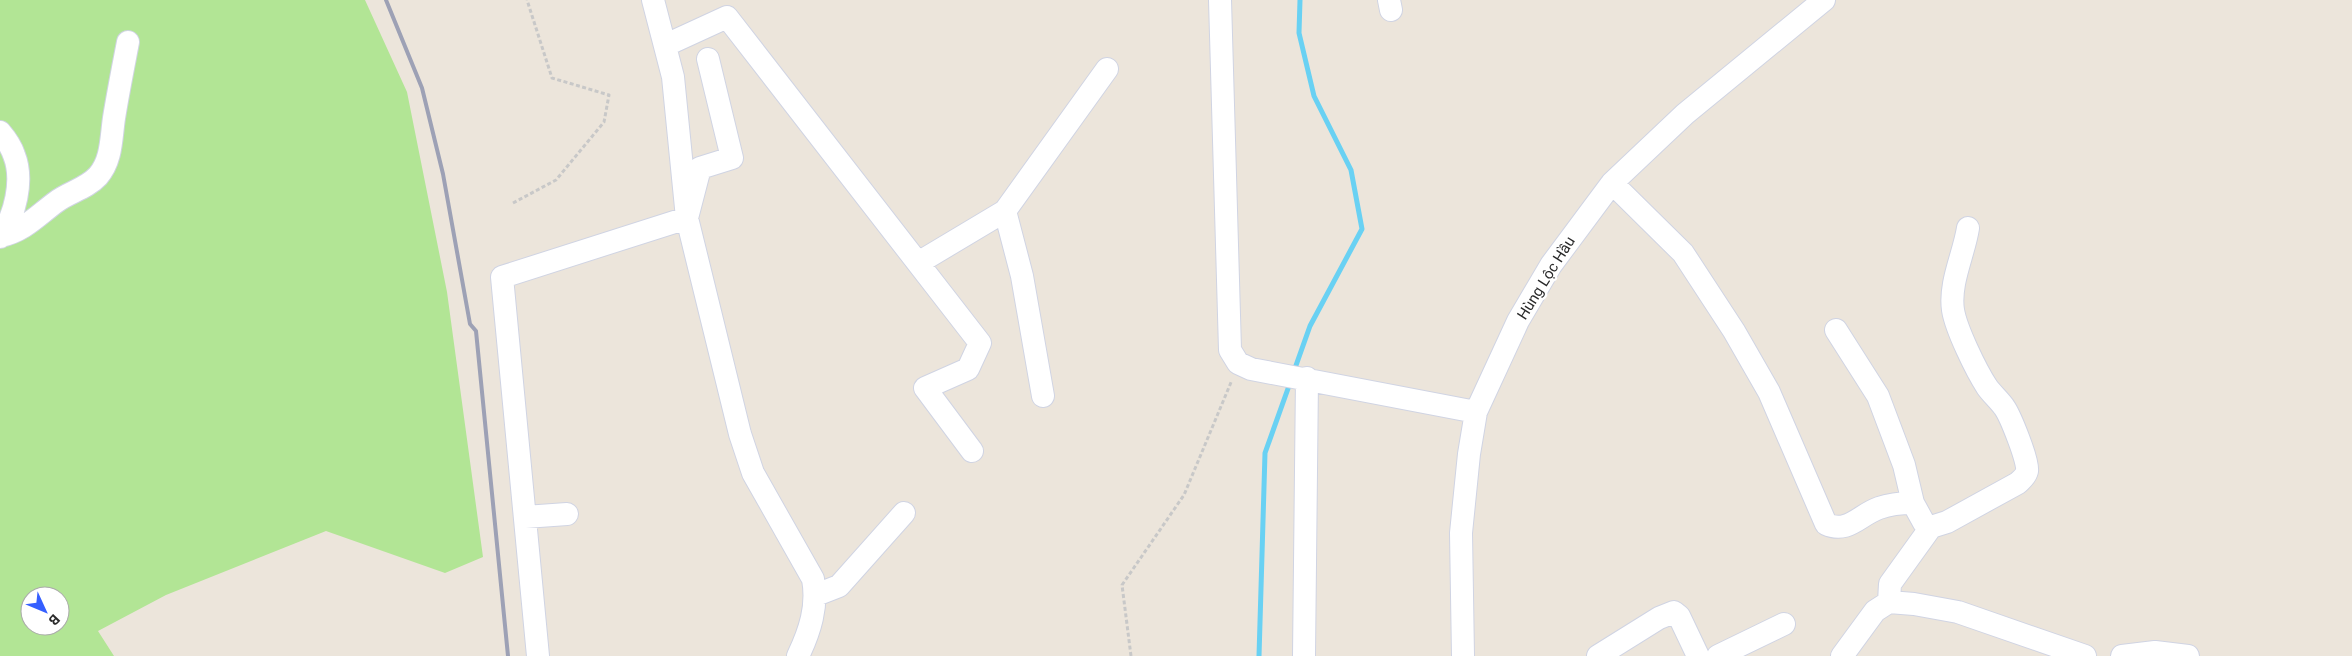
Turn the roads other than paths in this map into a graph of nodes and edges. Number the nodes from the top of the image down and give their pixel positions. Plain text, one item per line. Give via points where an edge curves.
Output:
1 (653, 0) edge
2 (1220, 0) edge
3 (1824, 0) edge
4 (128, 42) dead end
5 (666, 45) junction
6 (708, 59) dead end
7 (1107, 69) dead end
8 (0, 132) edge
9 (1612, 183) junction
10 (1005, 211) junction
11 (687, 218) junction
12 (1968, 228) dead end
13 (0, 236) edge
14 (918, 263) junction
15 (1836, 330) dead end
16 (1308, 378) junction
17 (1043, 396) dead end
18 (1476, 412) junction
19 (972, 450) dead end
20 (1913, 503) junction
21 (904, 513) dead end
22 (567, 514) dead end
23 (525, 517) junction
24 (1930, 527) junction
25 (816, 595) junction
26 (1889, 602) junction
27 (1784, 624) dead end
28 (538, 656) edge
29 (798, 656) edge
30 (1304, 656) edge
31 (1463, 656) edge
32 (1598, 656) edge
33 (1698, 656) edge
34 (1718, 656) edge
35 (1842, 656) edge
36 (2085, 656) edge
37 (2122, 656) edge
38 (2188, 656) edge

1 - 5 street
2 - 16 street via 1230,350 1244,366
3 - 9 street, Hùng Lộc Hầu via 1685,114
4 - 13 street via 112,142 98,176 65,195 23,228
5 - 11 street via 673,77
5 - 14 street via 727,17
6 - 11 street via 732,158 700,168
7 - 10 street
8 - 13 street via 15,157 17,177 12,215
9 - 18 street, Hùng Lộc Hầu via 1551,265 1518,322
9 - 20 street via 1683,253 1734,330 1776,407 1826,524 1834,528 1848,526 1876,509 1891,504
10 - 14 street
10 - 17 street via 1022,276
11 - 23 street via 502,277
11 - 25 street via 740,434 753,473 813,579
12 - 24 street via 1953,294 1955,319 1987,387 2010,416 2028,469 2018,483 1947,522
14 - 19 street via 980,343 968,369 925,388
15 - 20 street via 1878,396 1904,465
16 - 18 street
16 - 30 street
18 - 31 street, Hùng Lộc Hầu via 1461,533
20 - 24 street via 1924,523
21 - 25 street via 839,586
22 - 23 street
23 - 28 street
24 - 26 street via 1890,584
25 - 29 street via 809,629
26 - 35 street via 1875,611
26 - 36 street via 1958,612
27 - 34 street
32 - 33 street via 1674,612
37 - 38 street via 2155,652

